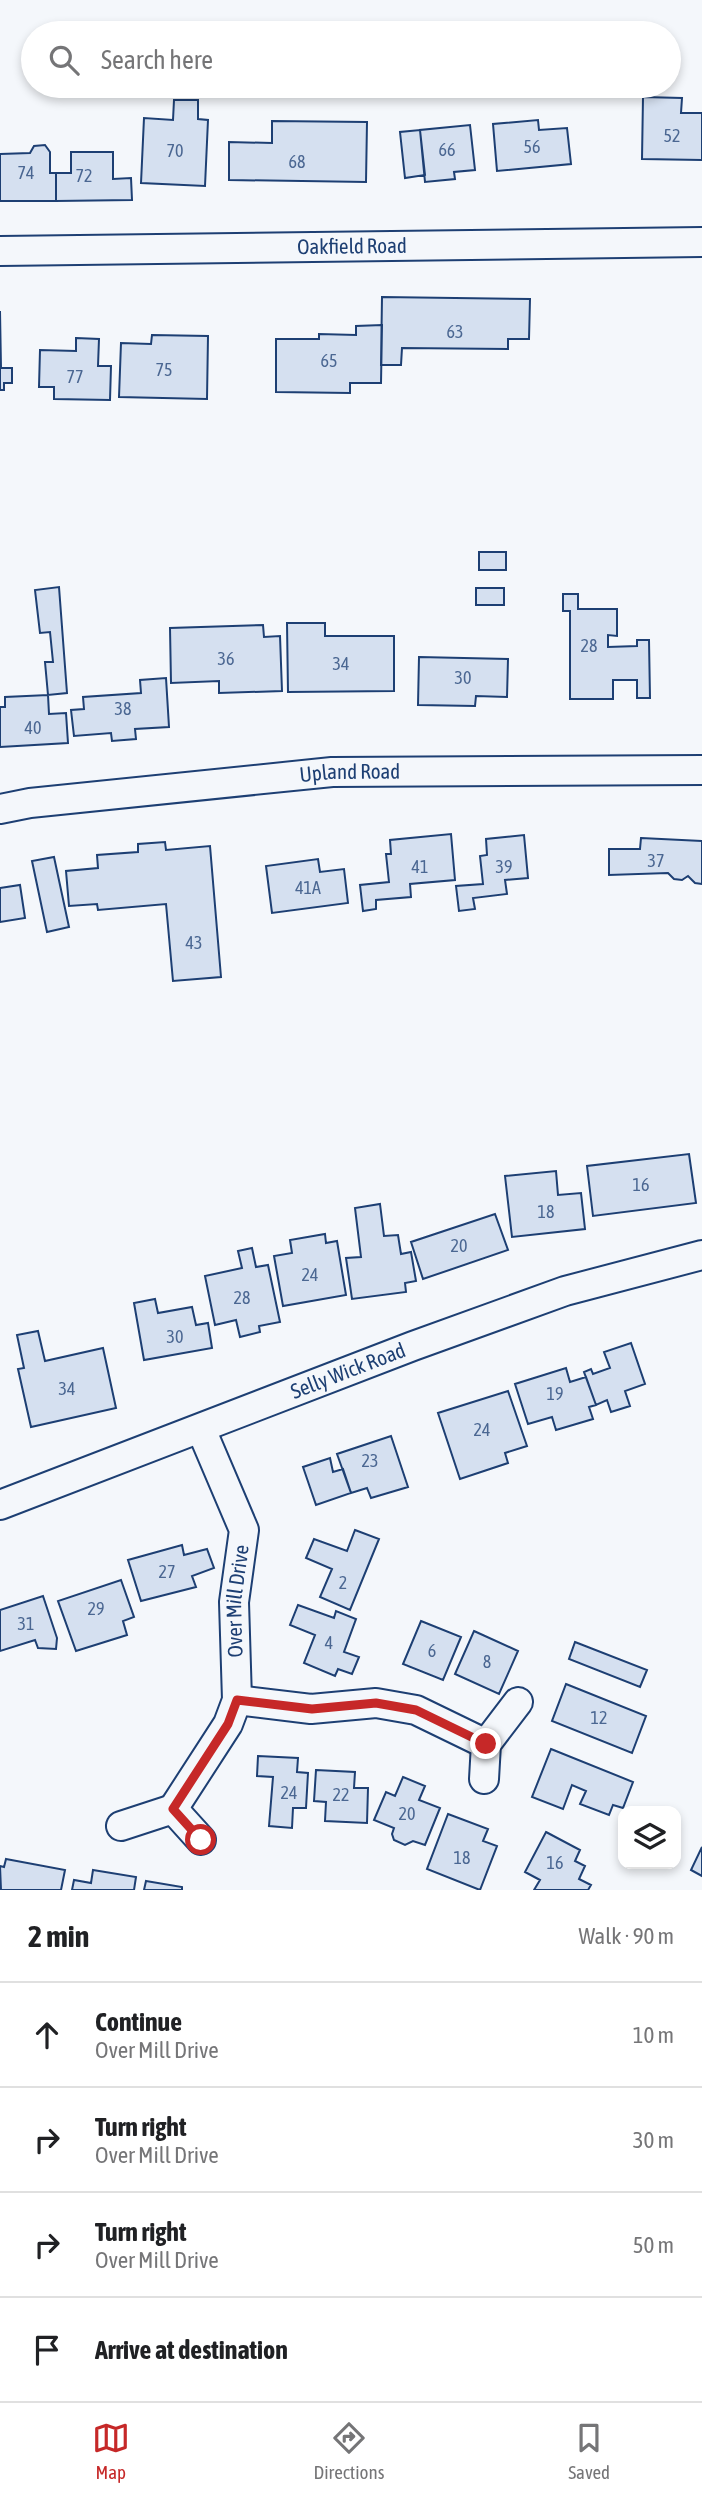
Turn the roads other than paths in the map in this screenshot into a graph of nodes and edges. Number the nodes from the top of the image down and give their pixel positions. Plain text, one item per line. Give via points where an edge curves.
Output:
1 (702, 242) edge
2 (0, 251) edge
3 (702, 770) edge
4 (0, 809) edge
5 (702, 1255) edge
6 (201, 1429) junction
7 (0, 1505) edge
8 (237, 1700) junction
9 (518, 1702) dead end
10 (486, 1744) junction
11 (484, 1779) dead end
12 (173, 1809) junction
13 (121, 1826) dead end
14 (201, 1840) dead end

1 - 2 street, Oakfield Road
3 - 4 street, Upland Road via 332,772
5 - 6 street, Selly Wick Road via 565,1291
6 - 7 street, Selly Wick Road
6 - 8 street, Over Mill Drive via 244,1530 234,1602
8 - 10 street via 312,1709 376,1703 416,1710
8 - 12 street, Over Mill Drive via 228,1724
9 - 10 street
10 - 11 street
12 - 13 street
12 - 14 street

